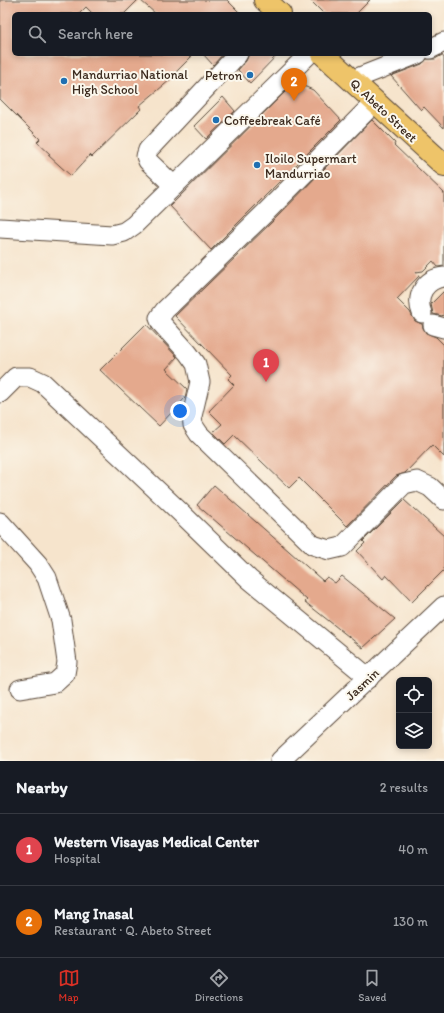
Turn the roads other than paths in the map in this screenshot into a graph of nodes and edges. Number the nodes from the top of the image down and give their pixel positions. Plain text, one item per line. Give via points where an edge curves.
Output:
1 (444, 42) edge
2 (432, 48) edge
3 (236, 56) edge
4 (307, 56) edge
5 (325, 56) edge
6 (413, 56) edge
7 (352, 80) junction
8 (376, 102) junction
9 (444, 165) edge
10 (174, 186) junction
11 (0, 228) edge
12 (444, 278) edge
13 (433, 322) edge
14 (0, 394) edge
15 (444, 500) edge
16 (0, 522) edge
17 (444, 606) edge
18 (369, 678) junction
19 (20, 689) dead end
20 (280, 761) edge

1 - 2 street
3 - 10 street via 148,150 148,161
4 - 10 street
5 - 7 main road, Q. Abeto Street
6 - 7 street
7 - 8 main road, Q. Abeto Street
8 - 9 main road, Q. Abeto Street
8 - 15 street via 159,318 196,364 200,382 192,416 193,425 199,434 313,545 329,550 342,547 404,484 417,481 430,487
10 - 11 street via 134,225 124,232 112,235
12 - 13 street via 427,284 419,300
14 - 18 street via 16,377 30,377 43,383 249,579
16 - 19 street via 48,578 61,620 67,662 65,674 55,683
17 - 18 street, Jasmin
18 - 20 street, Jasmin

